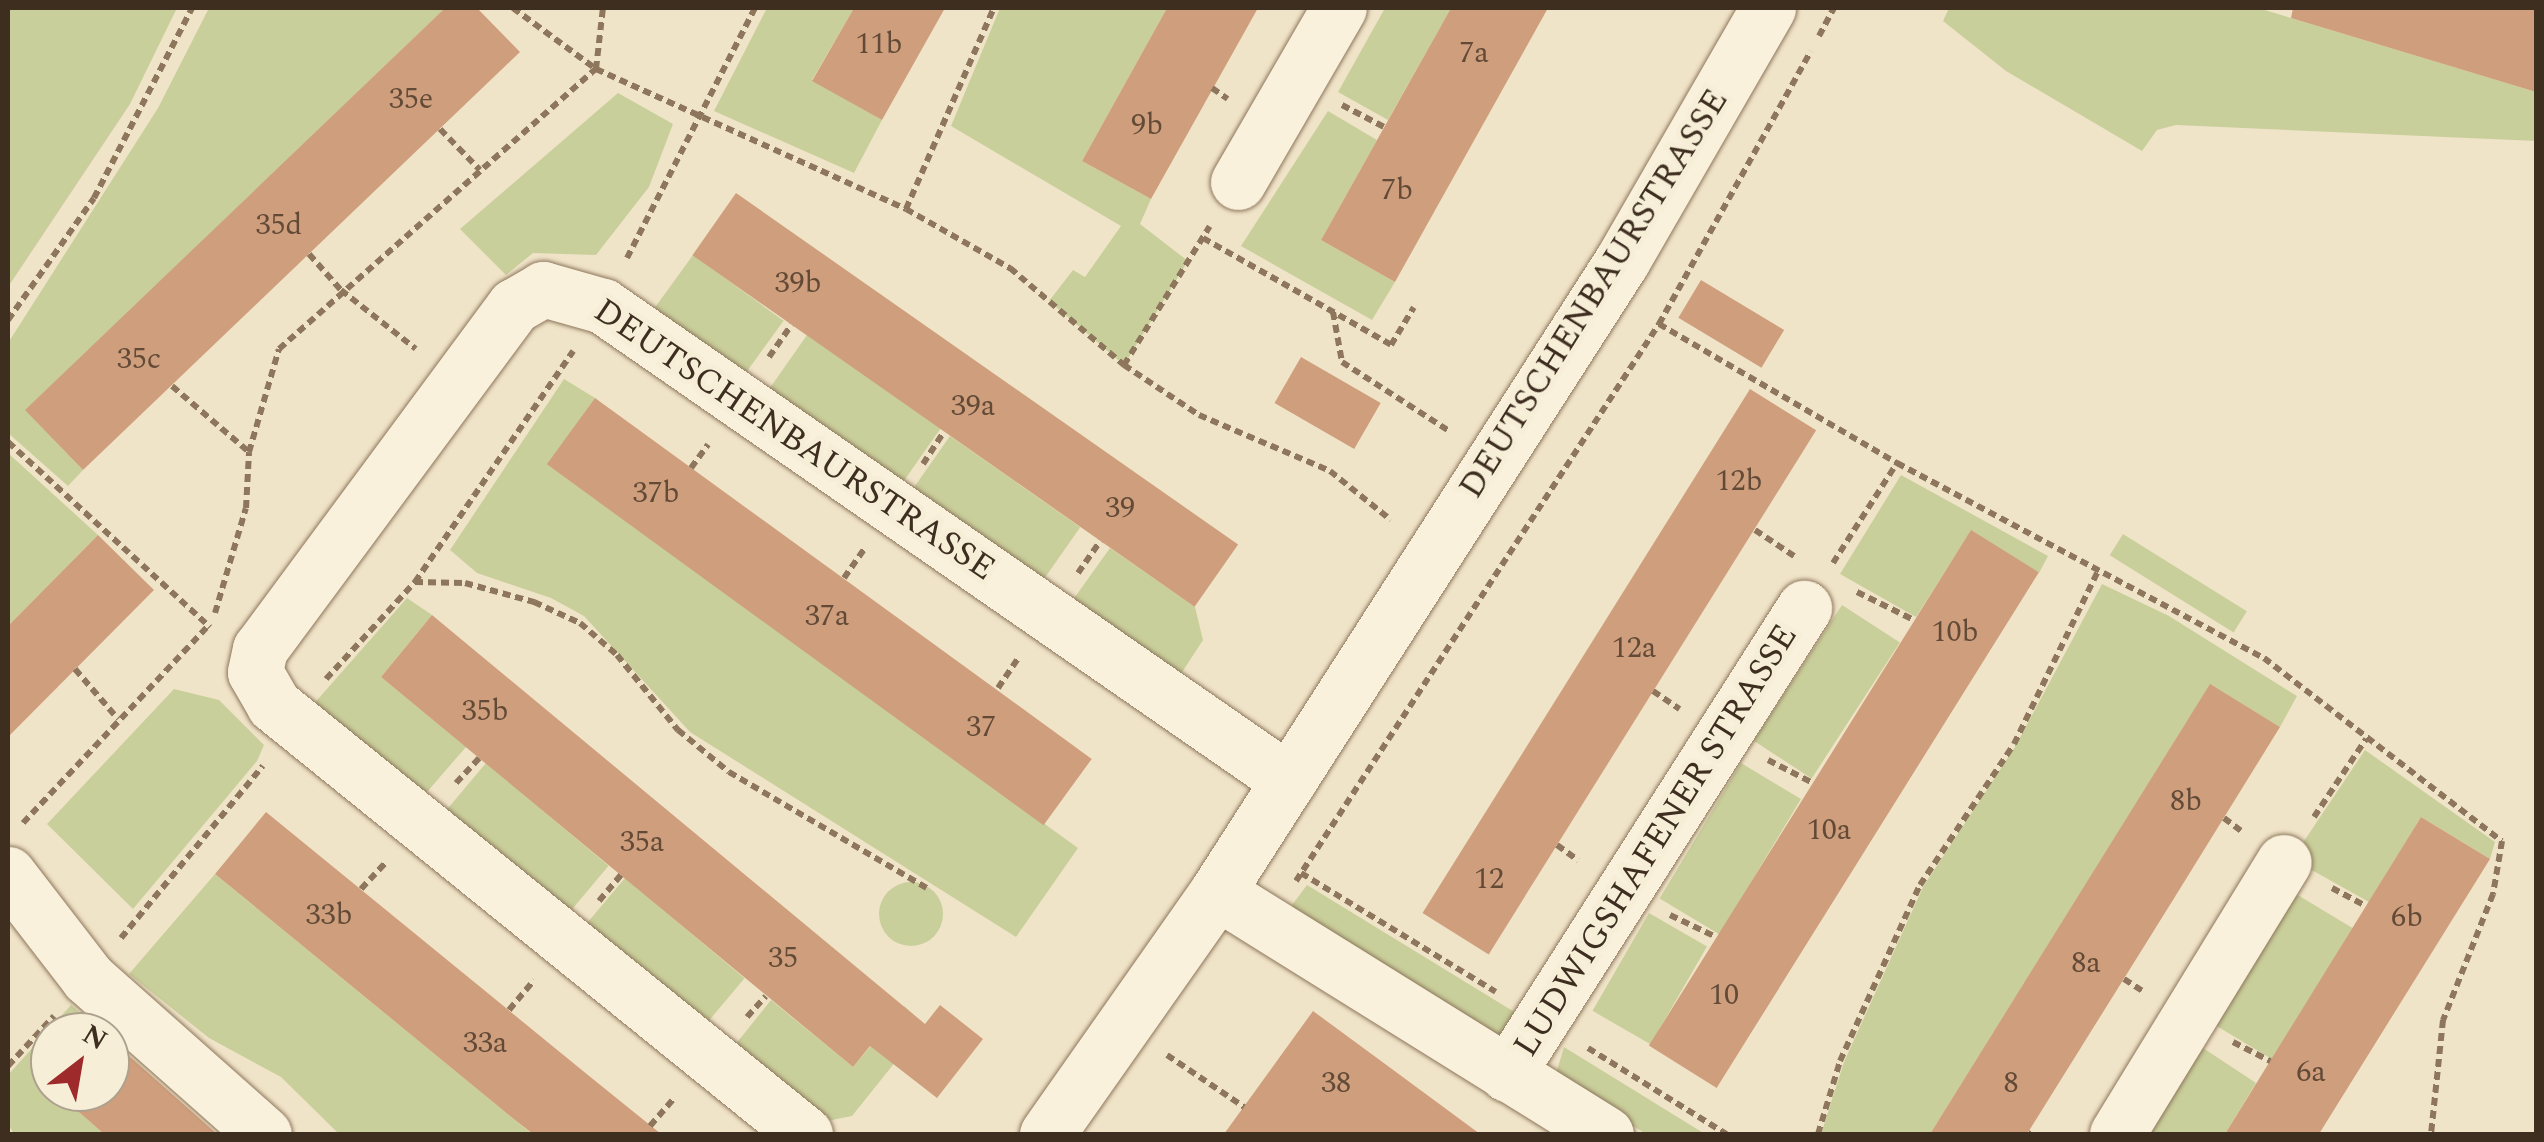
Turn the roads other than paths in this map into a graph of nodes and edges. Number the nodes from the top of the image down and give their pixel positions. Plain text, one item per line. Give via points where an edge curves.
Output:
1 (1338, 8) edge
2 (1768, 8) edge
3 (1238, 182) dead end
4 (1804, 608) road end
5 (1289, 781) junction
6 (2264, 848) road end
7 (14, 850) edge
8 (1217, 892) junction
9 (1508, 1074) junction
10 (264, 1134) edge
11 (805, 1134) edge
12 (1047, 1134) edge
13 (1606, 1134) edge
14 (2117, 1134) edge

1 - 3 street
2 - 5 street, DEUTSCHENBAURSTRASSE via 1622,260
4 - 9 street, LUDWIGSHAFENER STRASSE
5 - 8 street, DEUTSCHENBAURSTRASSE
5 - 11 street, DEUTSCHENBAURSTRASSE via 603,306 543,289 514,306 260,649 255,672 262,690 296,722
6 - 14 street
7 - 10 street via 88,978
8 - 9 street, LUDWIGSHAFENER STRASSE
8 - 12 street, DEUTSCHENBAURSTRASSE
9 - 13 street, LUDWIGSHAFENER STRASSE

